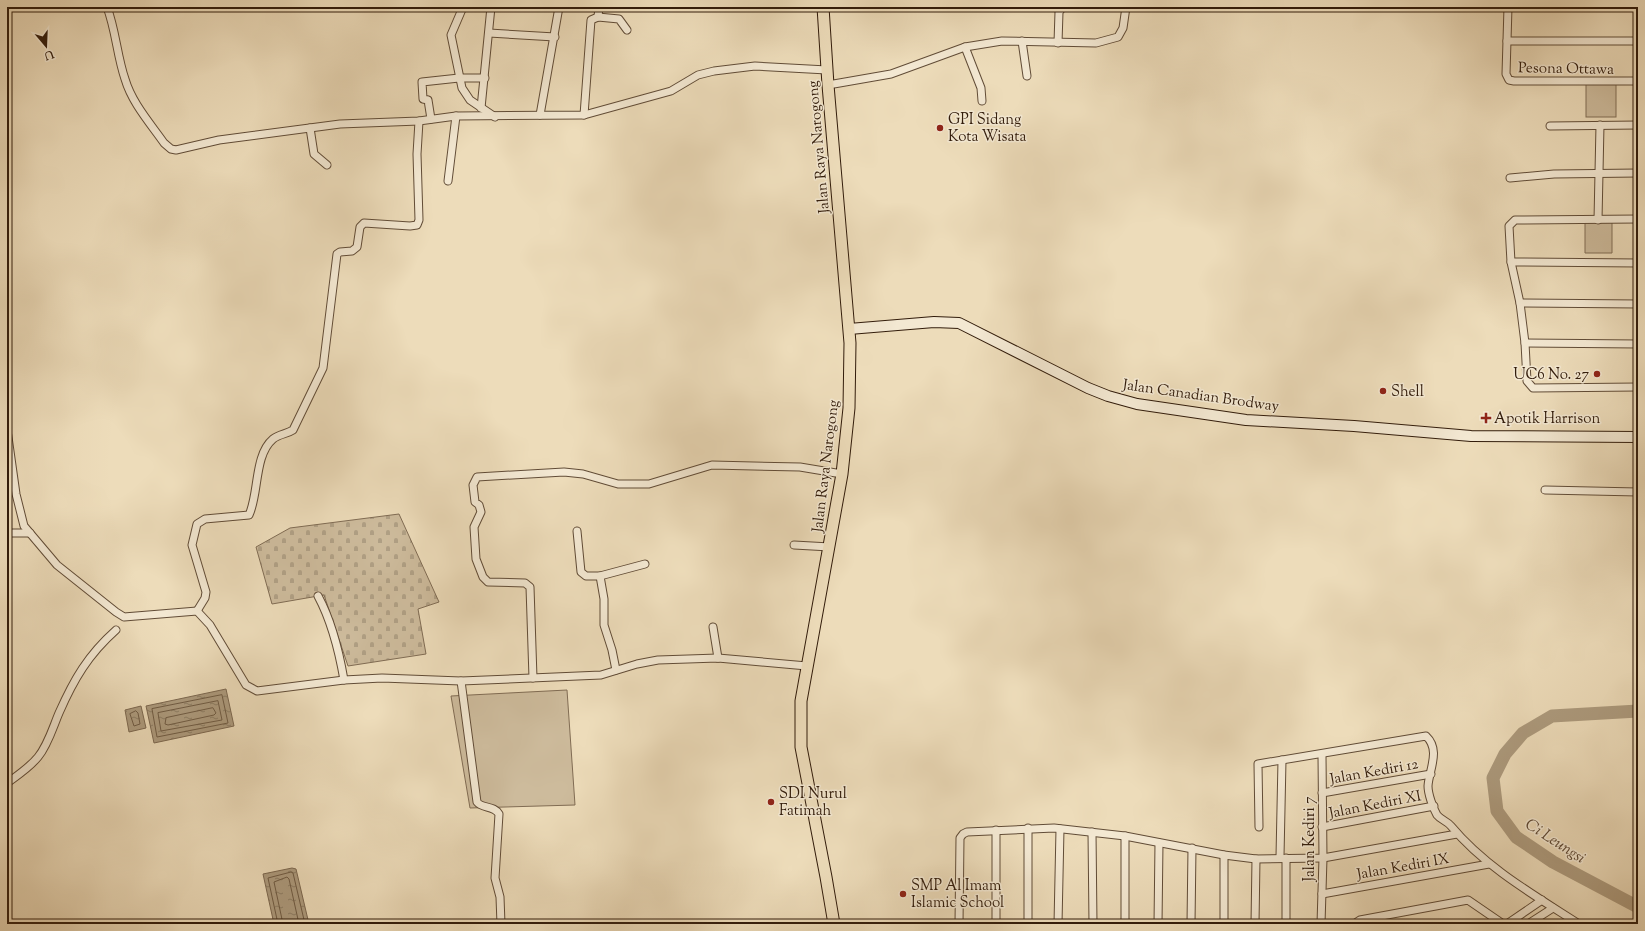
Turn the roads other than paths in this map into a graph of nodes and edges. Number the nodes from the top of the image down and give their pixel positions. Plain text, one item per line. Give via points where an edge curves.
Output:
1 (107, 7) edge
2 (463, 7) edge
3 (491, 7) edge
4 (559, 7) edge
5 (599, 7) edge
6 (824, 7) edge
7 (1063, 7) edge
8 (1126, 7) edge
9 (1508, 7) edge
10 (598, 16) junction
11 (627, 30) dead end
12 (489, 33) junction
13 (555, 37) junction
14 (1022, 41) junction
15 (1507, 41) junction
16 (1638, 41) edge
17 (1058, 43) junction
18 (965, 47) junction
19 (827, 70) junction
20 (1027, 76) dead end
21 (459, 78) junction
22 (485, 78) junction
23 (1638, 81) edge
24 (828, 85) junction
25 (982, 101) dead end
26 (481, 108) junction
27 (540, 115) junction
28 (584, 115) junction
29 (456, 116) junction
30 (495, 117) junction
31 (431, 119) junction
32 (419, 121) junction
33 (1600, 125) junction
34 (1638, 125) edge
35 (1550, 126) dead end
36 (310, 128) junction
37 (327, 165) dead end
38 (1598, 173) junction
39 (1638, 174) edge
40 (1510, 178) dead end
41 (448, 181) dead end
42 (1638, 219) edge
43 (1598, 220) junction
44 (1511, 262) junction
45 (1638, 263) edge
46 (1520, 302) junction
47 (1638, 304) edge
48 (849, 329) junction
49 (1525, 343) junction
50 (1638, 344) edge
51 (1638, 387) edge
52 (7, 430) edge
53 (1638, 437) edge
54 (8, 443) edge
55 (842, 474) junction
56 (1545, 490) dead end
57 (1638, 492) edge
58 (577, 531) dead end
59 (7, 533) edge
60 (30, 533) junction
61 (794, 545) dead end
62 (830, 547) junction
63 (645, 564) dead end
64 (600, 576) junction
65 (318, 596) dead end
66 (197, 610) junction
67 (713, 627) dead end
68 (116, 630) dead end
69 (718, 658) junction
70 (807, 666) junction
71 (616, 670) junction
72 (533, 678) junction
73 (344, 680) junction
74 (461, 681) junction
75 (1322, 755) junction
76 (1282, 760) junction
77 (1431, 774) junction
78 (7, 783) edge
79 (1322, 793) junction
80 (1434, 806) junction
81 (1259, 827) dead end
82 (1322, 827) junction
83 (1028, 828) junction
84 (1060, 829) junction
85 (996, 830) junction
86 (1092, 832) junction
87 (1456, 834) junction
88 (1125, 836) junction
89 (1159, 843) junction
90 (1192, 848) junction
91 (1224, 855) junction
92 (1283, 858) junction
93 (1323, 858) junction
94 (1256, 859) junction
95 (1489, 864) junction
96 (1322, 894) junction
97 (1542, 900) junction
98 (1553, 908) junction
99 (501, 924) edge
100 (834, 924) edge
101 (959, 924) edge
102 (996, 924) edge
103 (1028, 924) edge
104 (1058, 924) edge
105 (1093, 924) edge
106 (1125, 924) edge
107 (1158, 924) edge
108 (1191, 924) edge
109 (1224, 924) edge
110 (1255, 924) edge
111 (1286, 924) edge
112 (1321, 924) edge
113 (1354, 924) edge
114 (1503, 924) edge
115 (1507, 924) edge
116 (1528, 924) edge
117 (1579, 924) edge

1 - 36 street via 113,22 124,79 131,96 171,149 181,150 219,140
2 - 21 street via 451,35
3 - 12 street
4 - 13 street
5 - 10 street
6 - 19 main road, Jalan Raya Narogong
7 - 17 street via 1059,12
8 - 17 street via 1123,28 1118,37 1096,43
9 - 15 street, Pesona Ottawa
10 - 11 street via 619,19
10 - 28 street via 590,23
12 - 13 street
12 - 22 street
13 - 27 street
14 - 17 street
14 - 18 street via 1002,41
14 - 20 street
15 - 16 street, Pesona Ottawa
15 - 23 street, Pesona Ottawa via 1506,74 1512,81
18 - 24 street via 892,74
18 - 25 street
19 - 24 main road, Jalan Raya Narogong
19 - 28 street via 755,66 714,71 698,75 671,91
21 - 22 street
21 - 26 street via 470,100
21 - 31 street via 421,83 423,99 428,100
22 - 26 street
24 - 48 main road, Jalan Raya Narogong
26 - 30 street
27 - 28 street
27 - 30 street
29 - 30 street
29 - 31 street
29 - 41 street
31 - 32 street
32 - 36 street via 340,124
32 - 66 street via 419,220 410,226 364,223 360,227 357,247 352,251 337,254 323,368 293,430 276,436 265,450 249,515 205,519 197,524 192,544 206,592
33 - 34 street
33 - 35 street
33 - 38 street
36 - 37 street via 314,154
38 - 39 street
38 - 40 street
38 - 43 street
42 - 43 street
43 - 44 street via 1515,220 1508,226
44 - 45 street
44 - 46 street
46 - 47 street
46 - 49 street
48 - 53 street, Jalan Canadian Brodway via 934,322 959,323 1108,396 1144,405 1246,420 1471,436
48 - 55 main road, Jalan Raya Narogong via 849,408
49 - 50 street
49 - 51 street via 1527,381 1533,388
52 - 54 street
54 - 60 street via 23,523
55 - 62 main road, Jalan Raya Narogong
55 - 72 street via 800,467 712,465 649,484 618,484 583,474 564,472 477,477 473,485 475,502 481,512 474,527 476,559 482,577 488,582 525,583 530,586
56 - 57 street
58 - 64 street via 581,572 586,576
59 - 60 street
60 - 66 street via 57,565 124,617
61 - 62 street
62 - 70 main road, Jalan Raya Narogong
63 - 64 street
64 - 71 street via 604,599 604,625
65 - 73 street via 326,611 338,648
66 - 73 street via 210,625 246,685 253,690
67 - 69 street
68 - 78 street via 99,645 77,674 38,757 28,768
69 - 70 street
69 - 71 street via 658,660
70 - 100 main road, Jalan Raya Narogong via 801,701 800,736
71 - 72 street via 600,675
72 - 74 street
73 - 74 street via 422,678
74 - 99 street via 477,802 481,806 496,810 499,814 495,878 500,897
75 - 76 street
75 - 77 street via 1426,736 1434,752
75 - 79 street, Jalan Kediri 7
76 - 81 street via 1258,764
76 - 92 street
77 - 79 street, Jalan Kediri 12
77 - 80 street via 1429,792
79 - 82 street, Jalan Kediri 7
80 - 82 street, Jalan Kediri XI
80 - 87 street via 1437,814
82 - 93 street, Jalan Kediri 7
83 - 84 street
83 - 85 street
83 - 103 street
84 - 86 street
84 - 104 street
85 - 101 street via 967,832 960,838
85 - 102 street
86 - 88 street
86 - 105 street
87 - 93 street
87 - 95 street
88 - 89 street
88 - 106 street
89 - 90 street
89 - 107 street
90 - 91 street
90 - 108 street
91 - 94 street
91 - 109 street
92 - 93 street
92 - 94 street
92 - 111 street
93 - 96 street, Jalan Kediri 7
94 - 110 street
95 - 96 street, Jalan Kediri IX
95 - 97 street
96 - 112 street, Jalan Kediri 7
97 - 98 street
97 - 115 street
98 - 116 street
98 - 117 street
113 - 114 street via 1360,920 1468,900

